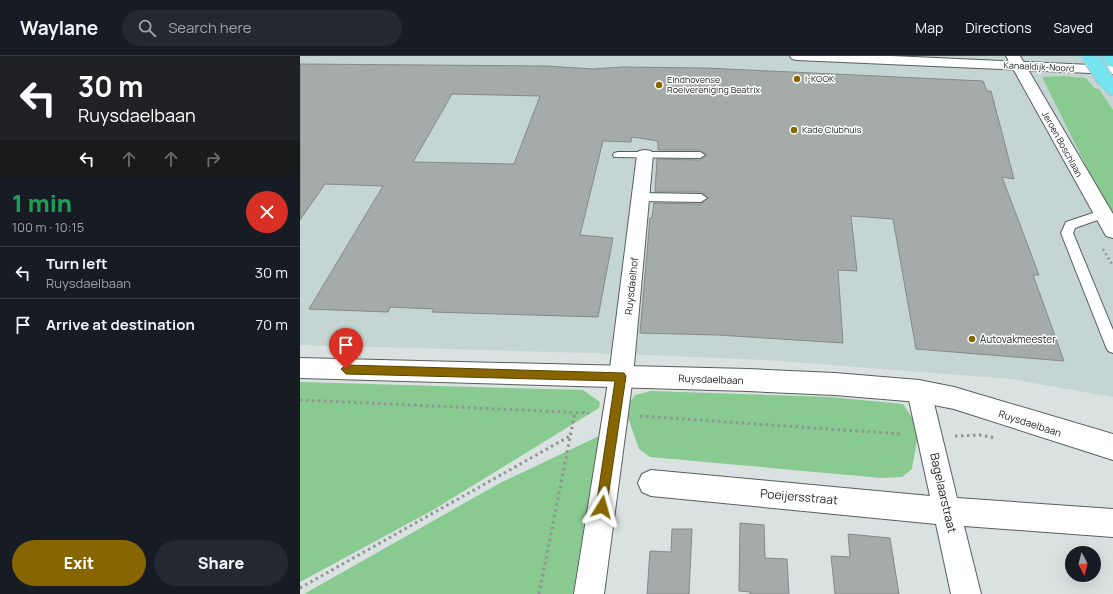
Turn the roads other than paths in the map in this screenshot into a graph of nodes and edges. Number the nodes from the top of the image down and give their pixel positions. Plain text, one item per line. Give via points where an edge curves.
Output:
1 (797, 56) edge
2 (1090, 56) edge
3 (1108, 56) edge
4 (1016, 61) edge
5 (1113, 63) edge
6 (1111, 81) edge
7 (618, 155) dead end
8 (645, 155) junction
9 (700, 155) dead end
10 (640, 197) junction
11 (701, 198) dead end
12 (1102, 214) junction
13 (1113, 231) edge
14 (1113, 347) edge
15 (300, 368) edge
16 (621, 376) junction
17 (919, 391) junction
18 (1113, 446) edge
19 (651, 483) dead end
20 (947, 511) junction
21 (1113, 523) edge
22 (589, 594) edge
23 (966, 594) edge

1 - 4 street, Kanaaldijk-Noord
2 - 6 main road, bridge
3 - 5 main road
4 - 6 street, Kanaaldijk-Noord
4 - 12 street, Jeroen Boschlaan
7 - 8 lane
8 - 9 lane
8 - 10 street, Ruysdaelhof
10 - 11 lane
10 - 16 street, Ruysdaelhof
12 - 13 street, Jeroen Boschlaan
12 - 14 lane via 1070,225 1068,234
15 - 16 street, Ruysdaelbaan
16 - 17 street, Ruysdaelbaan via 827,384
16 - 22 street
17 - 18 street, Ruysdaelbaan via 954,398 1088,441
17 - 20 street, Bagelaarstraat
19 - 20 street, Poeijersstraat
20 - 21 street
20 - 23 street, Bagelaarstraat

